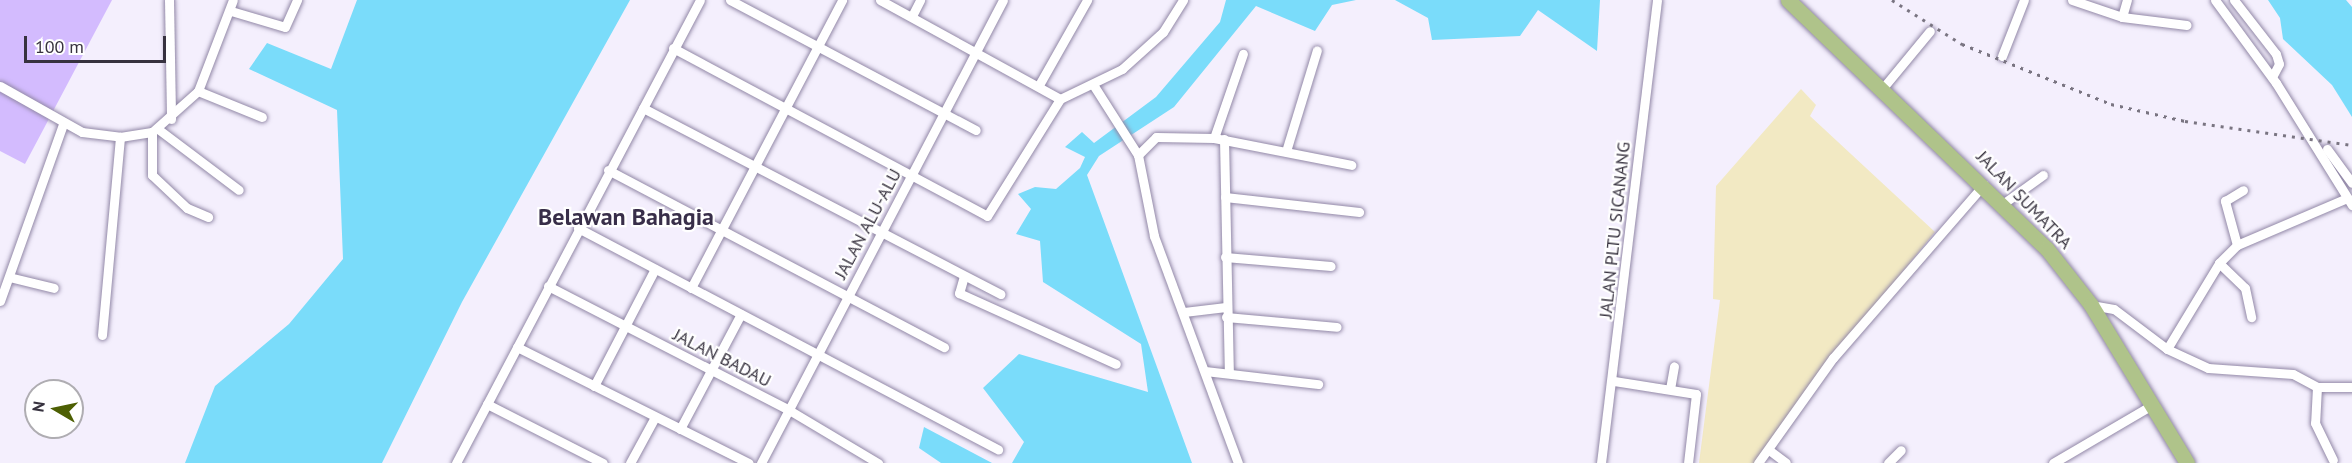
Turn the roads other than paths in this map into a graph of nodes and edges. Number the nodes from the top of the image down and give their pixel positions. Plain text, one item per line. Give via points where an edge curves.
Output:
1 (169, 0) edge
2 (233, 0) edge
3 (297, 0) edge
4 (700, 0) edge
5 (730, 0) edge
6 (842, 0) edge
7 (880, 0) edge
8 (920, 0) edge
9 (1003, 0) edge
10 (1087, 0) edge
11 (1183, 0) edge
12 (1657, 0) edge
13 (1788, 0) edge
14 (2072, 0) edge
15 (2100, 0) edge
16 (2127, 0) edge
17 (2215, 0) edge
18 (2234, 0) edge
19 (2023, 4) edge
20 (2096, 10) junction
21 (231, 11) junction
22 (912, 16) junction
23 (2122, 17) junction
24 (2187, 25) dead end
25 (1930, 31) dead end
26 (819, 47) junction
27 (673, 48) junction
28 (978, 50) junction
29 (1317, 50) dead end
30 (1243, 54) dead end
31 (2002, 56) dead end
32 (2272, 77) junction
33 (1040, 85) junction
34 (0, 86) edge
35 (1094, 86) junction
36 (1882, 89) junction
37 (198, 91) junction
38 (1060, 99) junction
39 (786, 107) junction
40 (643, 108) junction
41 (946, 113) junction
42 (262, 117) dead end
43 (171, 118) junction
44 (63, 124) junction
45 (155, 130) junction
46 (976, 130) dead end
47 (120, 137) junction
48 (1219, 138) junction
49 (1287, 148) junction
50 (2327, 149) dead end
51 (1138, 155) junction
52 (1352, 165) dead end
53 (755, 169) junction
54 (608, 170) junction
55 (914, 173) junction
56 (2043, 175) dead end
57 (2352, 183) edge
58 (1984, 184) junction
59 (238, 190) dead end
60 (2243, 190) dead end
61 (2349, 196) edge
62 (1225, 197) junction
63 (2004, 203) junction
64 (1359, 212) dead end
65 (208, 217) dead end
66 (578, 228) junction
67 (724, 229) junction
68 (881, 235) junction
69 (2237, 245) junction
70 (1225, 257) junction
71 (2219, 263) junction
72 (1331, 266) dead end
73 (655, 269) junction
74 (964, 276) junction
75 (9, 277) junction
76 (548, 286) junction
77 (54, 288) dead end
78 (691, 288) junction
79 (850, 294) junction
80 (1001, 294) dead end
81 (0, 301) edge
82 (2091, 304) junction
83 (1184, 312) junction
84 (1226, 312) junction
85 (741, 314) junction
86 (2251, 317) dead end
87 (625, 326) junction
88 (1336, 327) dead end
89 (102, 335) dead end
90 (518, 347) junction
91 (944, 347) dead end
92 (2167, 349) junction
93 (819, 354) junction
94 (1116, 364) dead end
95 (1674, 366) dead end
96 (711, 371) junction
97 (1205, 371) junction
98 (1229, 374) junction
99 (1614, 381) junction
100 (1318, 384) dead end
101 (594, 386) junction
102 (2317, 387) junction
103 (2352, 387) edge
104 (1670, 389) junction
105 (487, 404) junction
106 (2152, 405) junction
107 (789, 410) junction
108 (655, 417) junction
109 (680, 429) junction
110 (998, 449) dead end
111 (1901, 450) dead end
112 (1770, 452) junction
113 (2333, 460) dead end
114 (456, 463) edge
115 (603, 463) edge
116 (630, 463) edge
117 (749, 463) edge
118 (761, 463) edge
119 (878, 463) edge
120 (1238, 463) edge
121 (1602, 463) edge
122 (1688, 463) edge
123 (1758, 463) edge
124 (1786, 463) edge
125 (1888, 463) edge
126 (2054, 463) edge
127 (2187, 463) edge

1 - 43 street
2 - 21 street
3 - 21 street via 285,27
4 - 27 street
5 - 26 street
6 - 26 street
7 - 22 street
8 - 22 street
9 - 28 street, JALAN ALU-ALU
10 - 33 street
11 - 35 street via 1149,47
12 - 99 street, JALAN PLTU SICANANG
13 - 36 highway, JALAN SUMATRA
14 - 20 street
15 - 20 street
16 - 23 street
17 - 32 street
18 - 32 street via 2276,54 2279,64
19 - 31 street
20 - 23 street
21 - 37 street
22 - 28 street
23 - 24 street
25 - 36 street
26 - 39 street
26 - 41 street
27 - 39 street
27 - 40 street
28 - 33 street
28 - 41 street, JALAN ALU-ALU
29 - 49 street
30 - 48 street
32 - 61 street
33 - 38 street
34 - 44 street
35 - 38 street
35 - 51 street via 1118,117
36 - 58 highway, JALAN SUMATRA
37 - 42 street
37 - 43 street
38 - 55 street via 987,216
39 - 53 street
39 - 55 street
40 - 53 street
40 - 54 street
41 - 46 street
41 - 55 street, JALAN ALU-ALU
43 - 45 street
44 - 47 street
44 - 75 street
45 - 47 street
45 - 59 street
45 - 65 street via 152,176 187,208
47 - 89 street
48 - 49 street
48 - 51 street via 1156,136
48 - 62 street
49 - 52 street
50 - 57 street
51 - 83 street via 1154,236
53 - 67 street
53 - 68 street
54 - 66 street
54 - 67 street
55 - 68 street, JALAN ALU-ALU
56 - 63 street
58 - 63 highway, JALAN SUMATRA
58 - 112 street via 1833,358
60 - 69 street via 2225,201
61 - 69 street
62 - 64 street
62 - 70 street
63 - 82 highway, JALAN SUMATRA
66 - 73 street
66 - 76 street
67 - 78 street
67 - 79 street
68 - 74 street
68 - 79 street, JALAN ALU-ALU
69 - 71 street
70 - 72 street
70 - 84 street
71 - 86 street via 2245,288
71 - 92 street
73 - 78 street
73 - 87 street
74 - 80 street
74 - 94 street via 959,293
75 - 77 street
75 - 81 street
76 - 87 street, JALAN BADAU
76 - 90 street
78 - 85 street
79 - 91 street
79 - 93 street, JALAN ALU-ALU
82 - 92 street via 2114,309
82 - 106 highway, JALAN SUMATRA
83 - 84 street
83 - 97 street
84 - 88 street
84 - 98 street
85 - 93 street
85 - 96 street
87 - 96 street, JALAN BADAU
87 - 101 street
90 - 101 street
90 - 105 street
92 - 102 street via 2221,372 2298,375
93 - 107 street, JALAN ALU-ALU
93 - 110 street
95 - 104 street
96 - 107 street, JALAN BADAU
96 - 109 street
97 - 98 street
97 - 120 street
98 - 100 street
99 - 104 street
99 - 121 street, JALAN PLTU SICANANG
101 - 108 street
102 - 103 street
102 - 113 street via 2315,423
104 - 122 street via 1693,392 1697,398
105 - 114 street
105 - 115 street
106 - 126 street
106 - 127 highway, JALAN SUMATRA
107 - 118 street, JALAN ALU-ALU
107 - 119 street, JALAN BADAU
108 - 109 street
108 - 116 street
109 - 117 street
111 - 125 street
112 - 123 street
112 - 124 street

